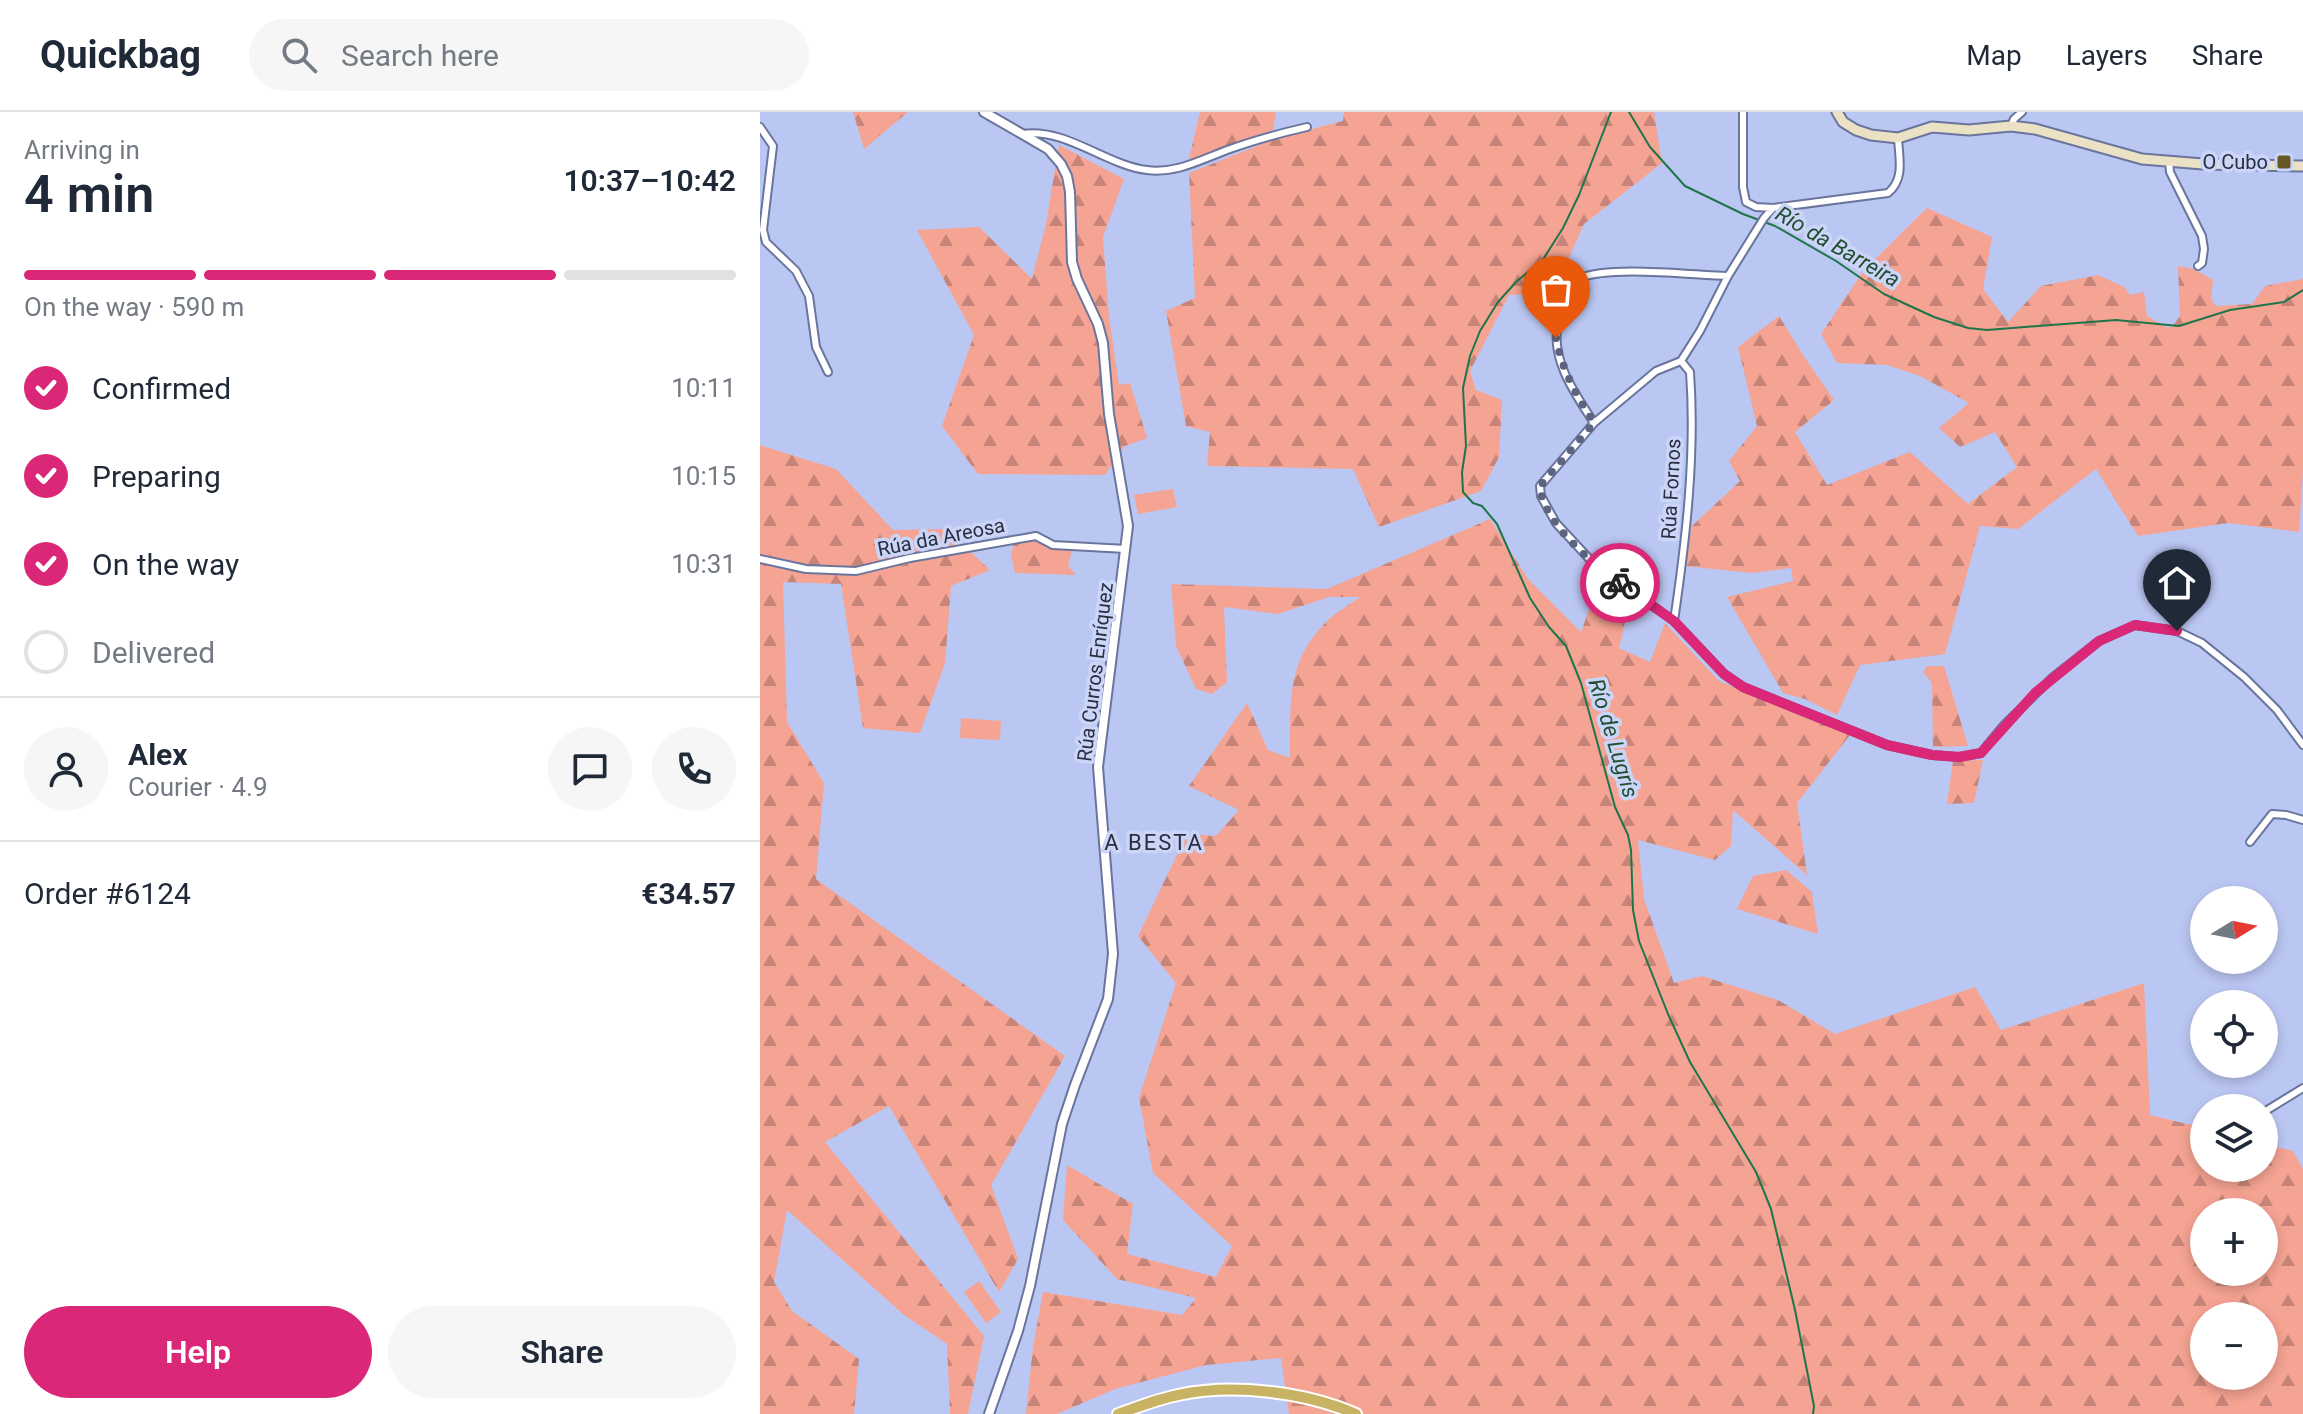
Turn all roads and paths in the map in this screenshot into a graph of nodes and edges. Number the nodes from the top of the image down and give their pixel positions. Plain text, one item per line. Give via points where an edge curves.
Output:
1 (984, 112) edge
2 (1743, 112) edge
3 (1837, 112) edge
4 (2022, 112) edge
5 (2011, 126) junction
6 (760, 127) edge
7 (1307, 127) dead end
8 (1023, 134) junction
9 (1898, 138) junction
10 (2169, 161) junction
11 (2303, 166) edge
12 (1773, 208) junction
13 (2198, 266) dead end
14 (1728, 276) junction
15 (1681, 361) junction
16 (828, 372) dead end
17 (1594, 423) junction
18 (1127, 549) junction
19 (760, 559) edge
20 (1674, 621) junction
21 (2303, 745) edge
22 (2303, 820) edge
23 (2250, 842) dead end
24 (2303, 1088) edge
25 (2278, 1103) edge
26 (989, 1414) edge
27 (1118, 1414) edge
28 (1356, 1414) edge

1 - 8 street, Rúa Curros Enríquez
2 - 12 street via 1746,202
3 - 9 main road via 1856,130
4 - 5 street
5 - 9 main road via 1932,127
5 - 10 main road
6 - 16 street via 773,146 766,242 796,271 809,296 816,347
7 - 8 street via 1183,168 1152,171 1086,147
8 - 18 street, Rúa Curros Enríquez via 1056,156 1067,176 1072,262 1103,343 1109,414 1126,505
9 - 12 street via 1900,173 1897,186 1888,193
10 - 11 main road
10 - 13 street via 2202,236
12 - 14 street
14 - 15 street
14 - 17 street via 1621,272 1580,278 1558,321 1556,338 1560,361
15 - 17 street via 1656,371
15 - 20 street, Rúa Fornos via 1690,372 1691,429 1686,532
17 - 20 street via 1540,486 1541,496 1556,523 1596,566
18 - 19 street, Rúa da Areosa via 1053,545 1036,536 856,571 806,569
18 - 26 street, Rúa Curros Enríquez via 1098,767 1113,954 1108,999 1062,1124 1030,1286
20 - 21 street via 1743,687 1887,745 1959,757 1981,753 2052,678 2099,641 2135,625 2177,631 2202,643 2244,677
22 - 23 street via 2272,814
24 - 25 street
27 - 28 highway via 1180,1395 1230,1391 1329,1403

